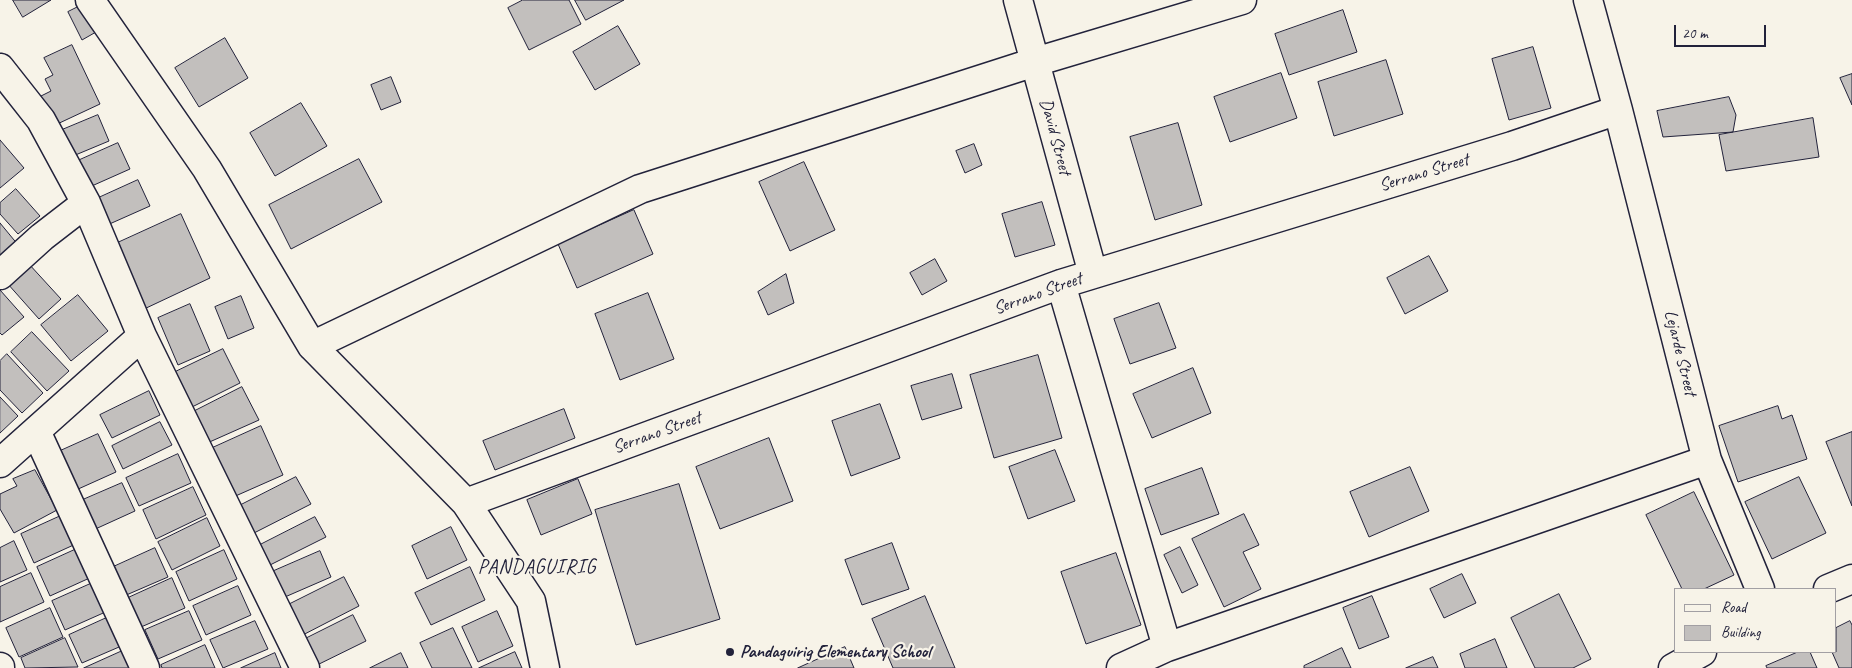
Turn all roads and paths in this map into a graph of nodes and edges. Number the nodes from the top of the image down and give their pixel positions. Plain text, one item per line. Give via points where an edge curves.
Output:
1 (90, 0) edge
2 (1018, 0) edge
3 (1242, 0) edge
4 (1588, 0) edge
5 (1034, 62) junction
6 (4, 83) edge
7 (1618, 110) junction
8 (86, 203) junction
9 (1093, 274) junction
10 (0, 275) edge
11 (1061, 284) junction
12 (142, 336) junction
13 (312, 346) junction
14 (36, 431) junction
15 (1707, 460) junction
16 (0, 463) edge
17 (466, 503) junction
18 (1852, 579) edge
19 (1760, 588) edge
20 (1830, 588) edge
21 (1167, 647) junction
22 (1700, 653) edge
23 (145, 668) edge
24 (305, 668) edge
25 (545, 668) edge
26 (1120, 668) edge
27 (1674, 668) edge

1 - 13 street via 207,170
2 - 5 street, David Street
3 - 5 street
4 - 7 street, Lejarde Street
5 - 9 street, David Street
5 - 13 street via 640,189
6 - 8 street via 41,120
7 - 9 street, Serrano Street
7 - 15 street, Lejarde Street
8 - 10 street
8 - 12 street
9 - 11 street, Serrano Street
11 - 17 street, Serrano Street
11 - 21 street
12 - 14 street
12 - 24 street
13 - 17 street
14 - 16 street
14 - 23 street
15 - 19 street, Lejarde Street
15 - 21 street
17 - 25 street via 531,601
18 - 20 street
21 - 26 street
22 - 27 street

